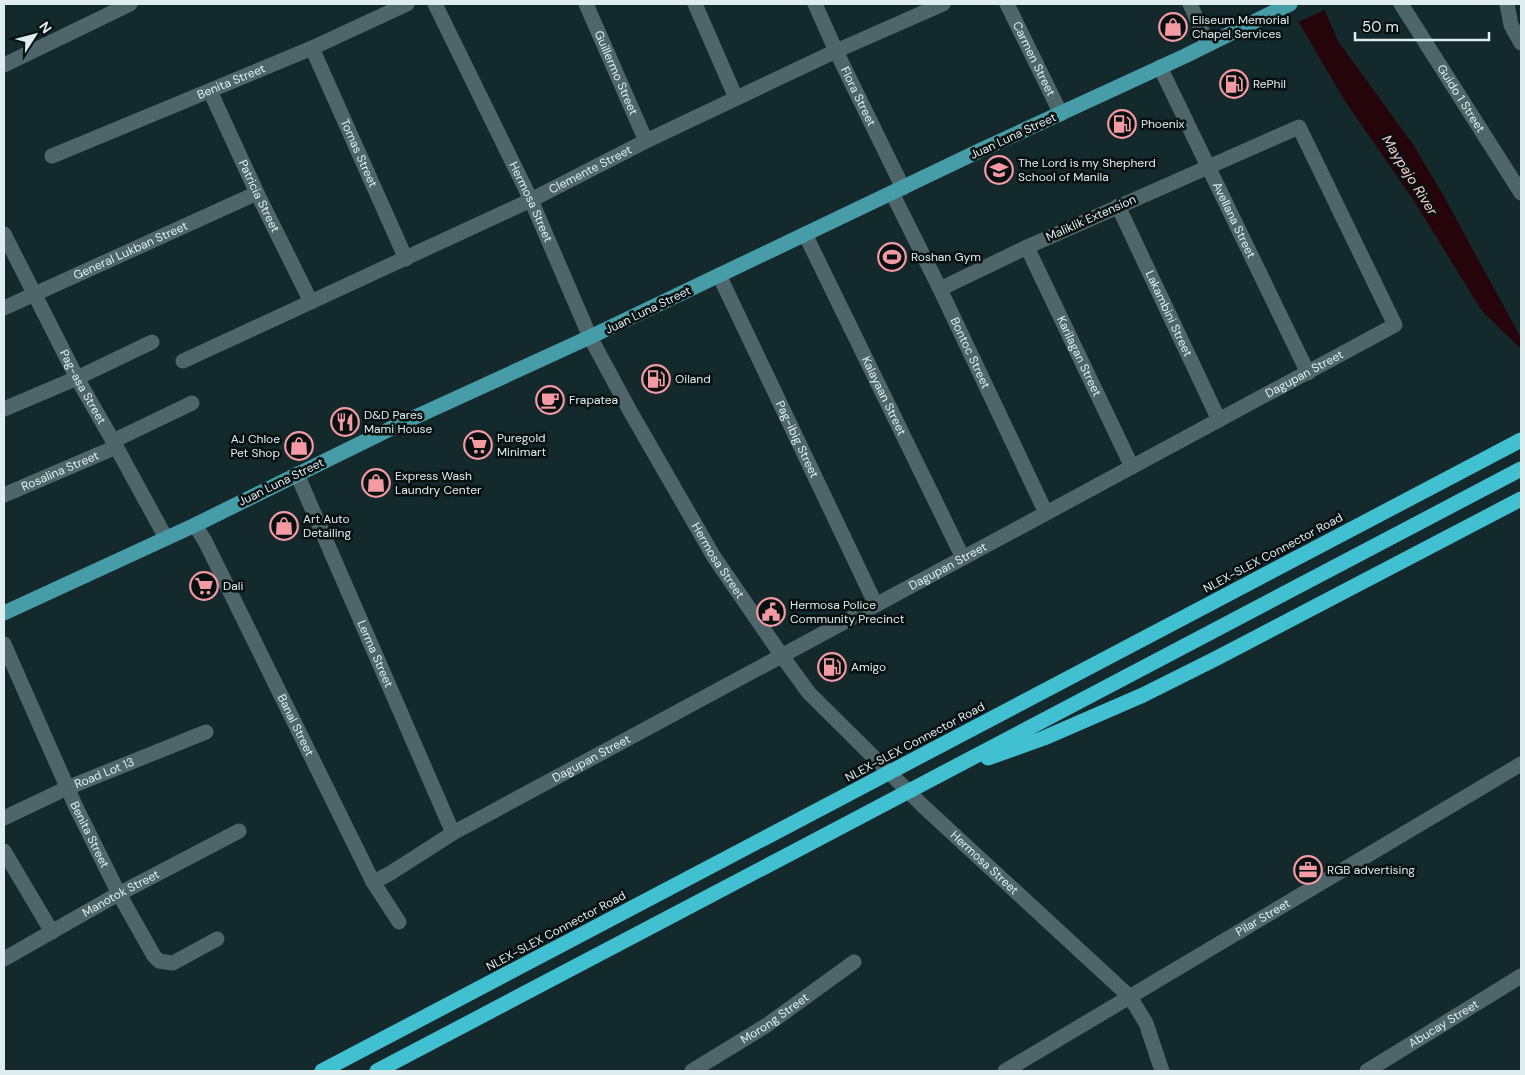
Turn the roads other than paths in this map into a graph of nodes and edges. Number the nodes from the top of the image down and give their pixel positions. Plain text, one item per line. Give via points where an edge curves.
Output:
1 (130, 4) edge
2 (407, 4) edge
3 (435, 4) edge
4 (586, 4) edge
5 (695, 4) edge
6 (815, 4) edge
7 (943, 4) edge
8 (1007, 4) edge
9 (1190, 4) edge
10 (1401, 4) edge
11 (1506, 4) edge
12 (1286, 6) edge
13 (102, 10) edge
14 (1521, 43) edge
15 (1208, 44) junction
16 (312, 48) junction
17 (836, 51) junction
18 (4, 65) edge
19 (1160, 68) junction
20 (210, 91) junction
21 (736, 98) junction
22 (1061, 114) junction
23 (646, 141) junction
24 (52, 156) dead end
25 (1208, 167) junction
26 (898, 190) junction
27 (257, 193) junction
28 (1521, 193) edge
29 (531, 200) junction
30 (1118, 206) junction
31 (4, 234) edge
32 (805, 234) junction
33 (1027, 247) junction
34 (406, 259) junction
35 (719, 275) junction
36 (940, 289) junction
37 (34, 293) junction
38 (311, 302) junction
39 (4, 308) edge
40 (1395, 325) joint
41 (590, 337) junction
42 (152, 342) dead end
43 (183, 361) dead end
44 (1308, 373) junction
45 (77, 378) junction
46 (192, 403) dead end
47 (6, 408) edge
48 (1219, 420) junction
49 (1521, 440) edge
50 (115, 444) junction
51 (1132, 467) junction
52 (1521, 469) edge
53 (297, 474) junction
54 (4, 495) edge
55 (1521, 499) edge
56 (1046, 513) junction
57 (195, 525) junction
58 (166, 538) junction
59 (963, 558) junction
60 (876, 605) junction
61 (4, 613) edge
62 (4, 644) edge
63 (782, 656) junction
64 (206, 732) dead end
65 (1521, 764) edge
66 (942, 773) junction
67 (67, 788) junction
68 (4, 818) edge
69 (240, 832) dead end
70 (453, 833) junction
71 (4, 851) edge
72 (373, 882) junction
73 (119, 894) junction
74 (400, 922) dead end
75 (52, 932) junction
76 (218, 939) dead end
77 (4, 959) edge
78 (854, 962) dead end
79 (1521, 976) edge
80 (1130, 996) junction
81 (322, 1071) edge
82 (377, 1071) edge
83 (692, 1071) edge
84 (1005, 1071) edge
85 (1162, 1071) edge
86 (1367, 1071) edge

1 - 13 street
2 - 16 street, Benita Street
3 - 29 street, Hermosa Street
4 - 23 street, Guillermo Street
5 - 21 street
6 - 17 street, Flora Street
7 - 17 street, Clemente Street
8 - 22 street, Carmen Street
9 - 15 street
10 - 28 street, Guido 1 Street
11 - 14 street via 1511,25
12 - 15 main road, Juan Luna Street
13 - 18 street
15 - 19 main road, Juan Luna Street
16 - 20 street, Benita Street
16 - 34 street, Tomas Street
17 - 21 street, Clemente Street
17 - 26 street, Flora Street
19 - 22 main road, Juan Luna Street
19 - 25 street, Avellana Street
20 - 24 street, Benita Street
20 - 27 street, Patricia Street
21 - 23 street, Clemente Street
22 - 26 main road, Juan Luna Street
23 - 29 street, Clemente Street
25 - 30 street, Maliklik Extension
25 - 40 street, Maliklik Extension via 1299,127
25 - 44 street, Avellana Street
26 - 32 main road, Juan Luna Street
26 - 36 street, Bontoc Street
27 - 37 street, General Lukban Street
27 - 38 street, Patricia Street
29 - 34 street, Clemente Street
29 - 41 street, Hermosa Street
30 - 33 street, Maliklik Extension
30 - 48 street, Lakambini Street
31 - 37 street, Pag-asa Street
32 - 35 main road, Juan Luna Street
32 - 59 street, Kalayaan Street
33 - 36 street, Maliklik Extension
33 - 51 street, Karilagan Street
34 - 38 street, Clemente Street
35 - 41 main road, Juan Luna Street
35 - 60 street, Pag-ibig Street
36 - 56 street, Bontoc Street
37 - 39 street, General Lukban Street
37 - 45 street, Pag-asa Street
38 - 43 street, Clemente Street
40 - 44 street, Dagupan Street
41 - 53 main road, Juan Luna Street
41 - 63 street, Hermosa Street via 714,557
42 - 45 street
44 - 48 street, Dagupan Street
45 - 47 street
45 - 50 street, Pag-asa Street
46 - 50 street, Rosalina Street
48 - 51 street, Dagupan Street
49 - 81 highway, NLEX-SLEX Connector Road
50 - 54 street, Rosalina Street
50 - 58 street, Pag-asa Street
51 - 56 street, Dagupan Street
52 - 66 highway
53 - 57 main road, Juan Luna Street
53 - 70 street, Lerma Street
55 - 66 highway via 1143,695 1044,738
56 - 59 street, Dagupan Street
57 - 58 main road, Juan Luna Street
57 - 72 street, Banal Street
58 - 61 main road, Juan Luna Street
59 - 60 street, Dagupan Street
60 - 63 street, Dagupan Street
62 - 67 street, Benita Street
63 - 70 street, Dagupan Street
63 - 80 street, Hermosa Street via 809,693 902,786
64 - 67 street, Road Lot 13
65 - 80 street, Pilar Street
66 - 82 highway
67 - 68 street, Road Lot 13
67 - 73 street, Benita Street
69 - 73 street, Manotok Street
70 - 72 street, Dagupan Street
71 - 75 street
72 - 74 street, Banal Street
73 - 75 street, Manotok Street
73 - 76 street, Benita Street via 159,961 172,963
75 - 77 street, Manotok Street
78 - 83 street, Morong Street via 767,1024
79 - 86 street, Abucay Street
80 - 84 street, Pilar Street
80 - 85 street, Hermosa Street via 1146,1023

